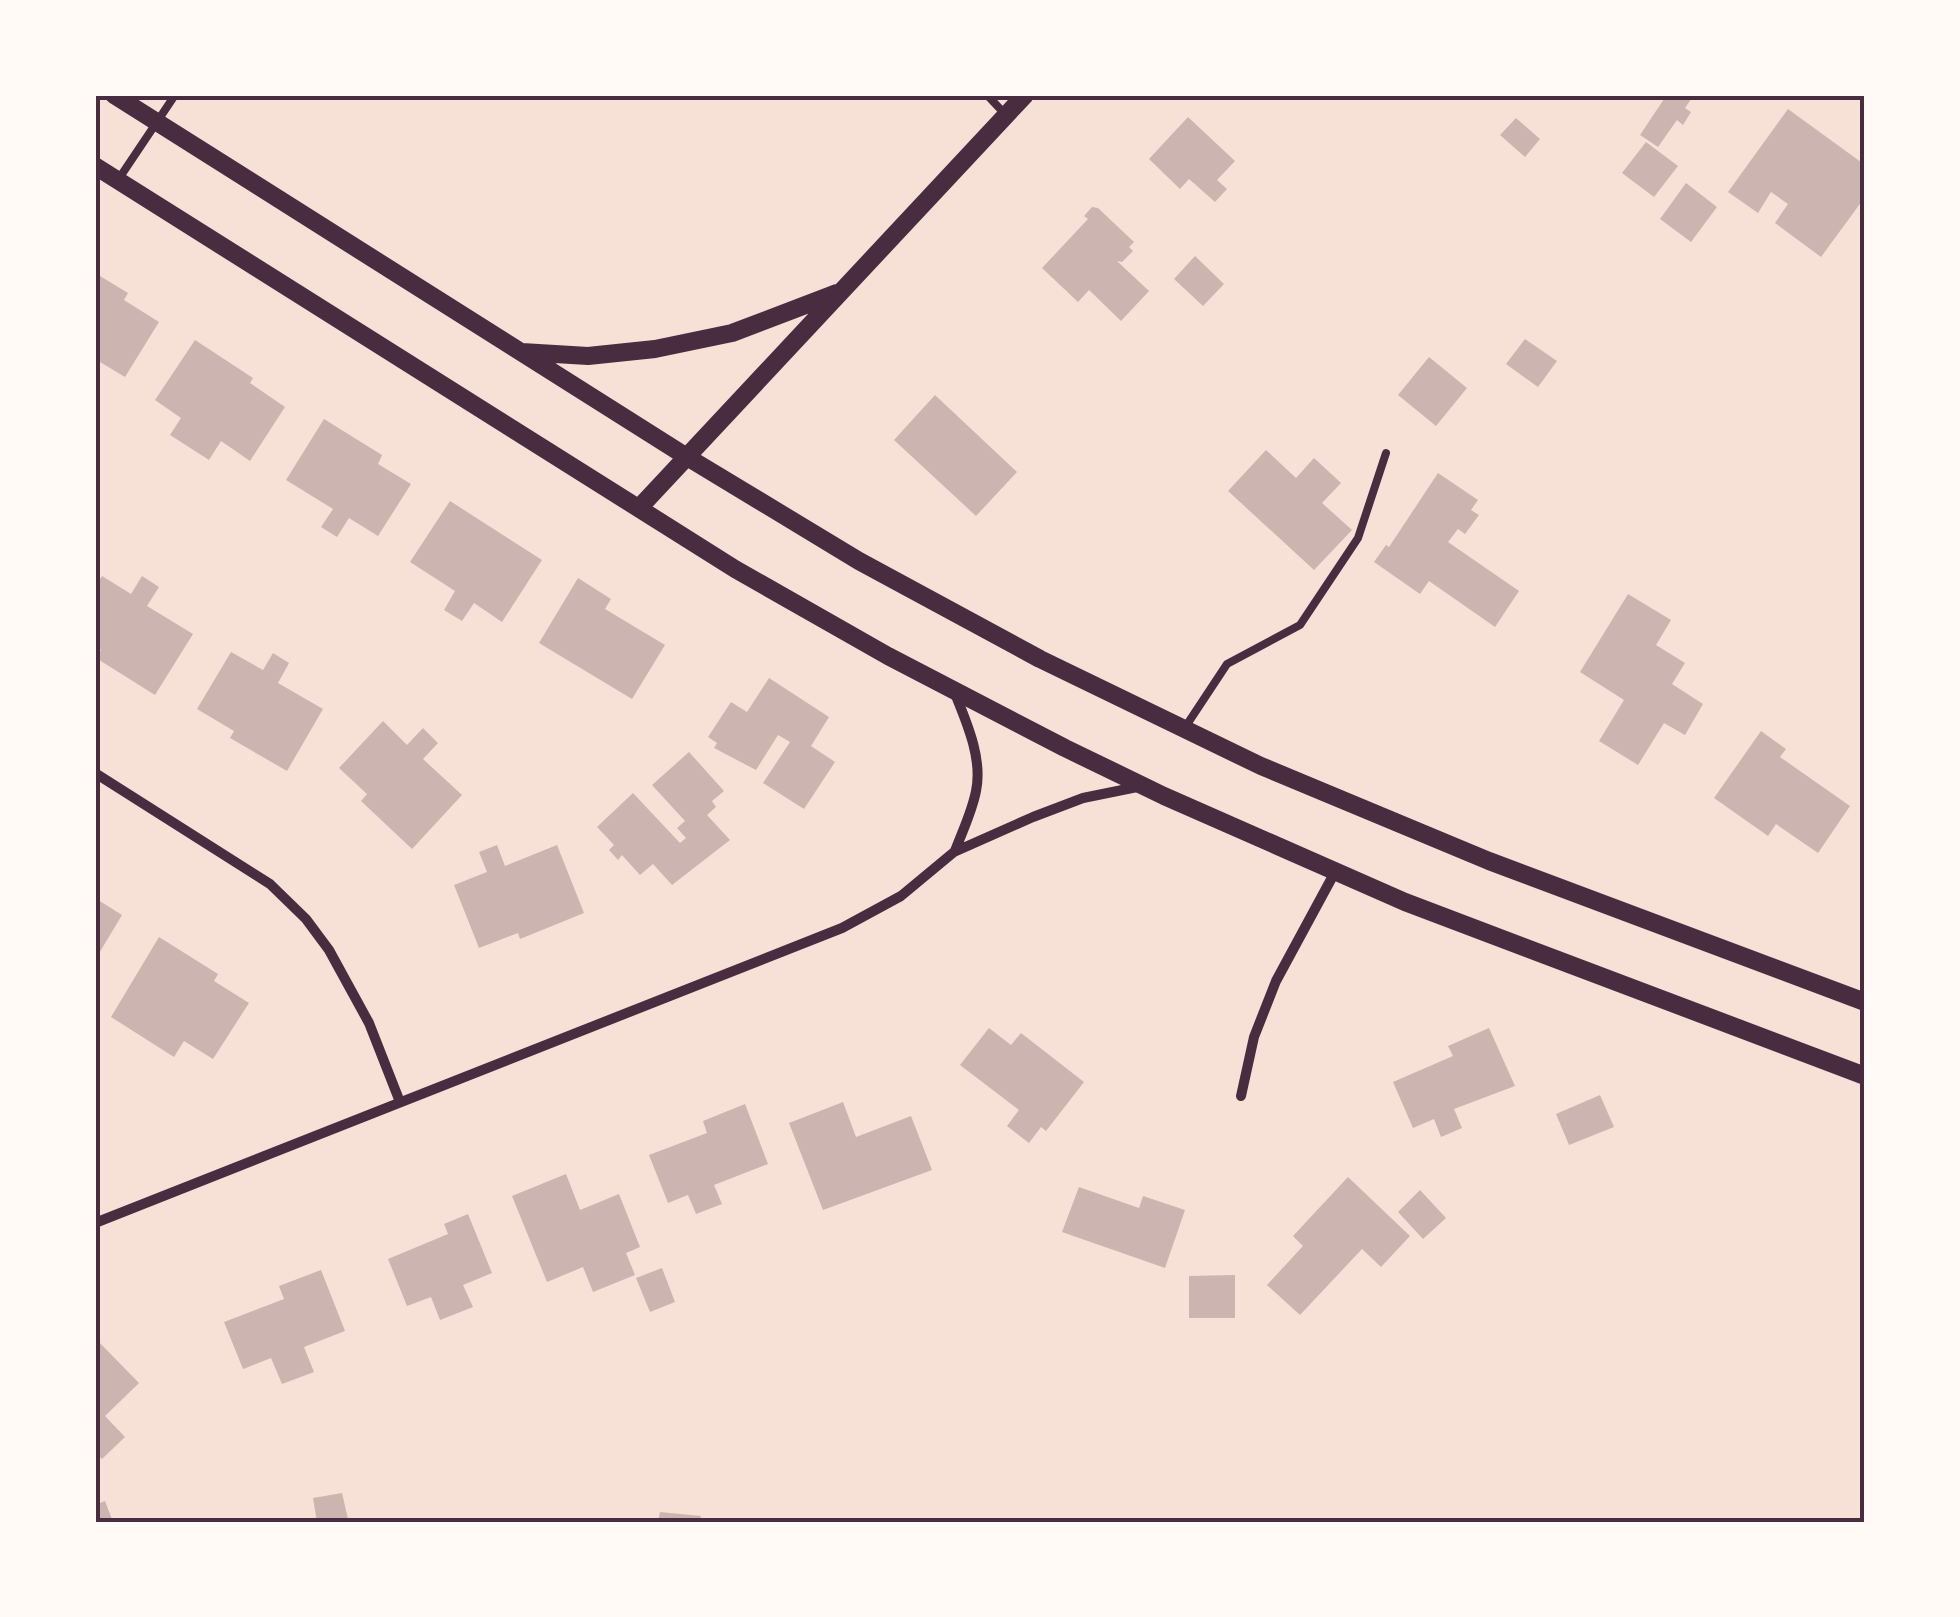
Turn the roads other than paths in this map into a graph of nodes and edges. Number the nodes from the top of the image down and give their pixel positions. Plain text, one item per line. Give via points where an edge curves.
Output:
1 (114, 95) edge
2 (175, 95) edge
3 (986, 95) edge
4 (1025, 95) edge
5 (1006, 115) junction
6 (156, 122) junction
7 (95, 166) edge
8 (118, 180) junction
9 (842, 291) junction
10 (520, 351) junction
11 (1386, 453) dead end
12 (686, 457) junction
13 (638, 508) junction
14 (954, 690) junction
15 (1184, 729) junction
16 (95, 773) edge
17 (1143, 786) junction
18 (954, 852) junction
19 (1335, 872) junction
20 (1865, 1002) edge
21 (1865, 1076) edge
22 (1241, 1096) dead end
23 (400, 1102) junction
24 (95, 1223) edge

1 - 6 street
2 - 6 lane
3 - 5 lane
4 - 5 street
5 - 9 street
6 - 8 lane
6 - 10 street
7 - 8 street
8 - 13 street
9 - 10 street via 732,333 655,349 588,356
9 - 12 street
10 - 12 street
11 - 15 lane via 1358,538 1300,625 1227,664
12 - 13 street
12 - 15 street via 941,606
13 - 14 street
14 - 17 street
14 - 18 street via 977,771
15 - 20 street via 1489,861
16 - 23 street via 270,884 306,919 369,1023
17 - 18 street via 1083,798
17 - 19 street
18 - 23 street via 901,896 842,928
19 - 21 street
19 - 22 street via 1276,981
23 - 24 street

